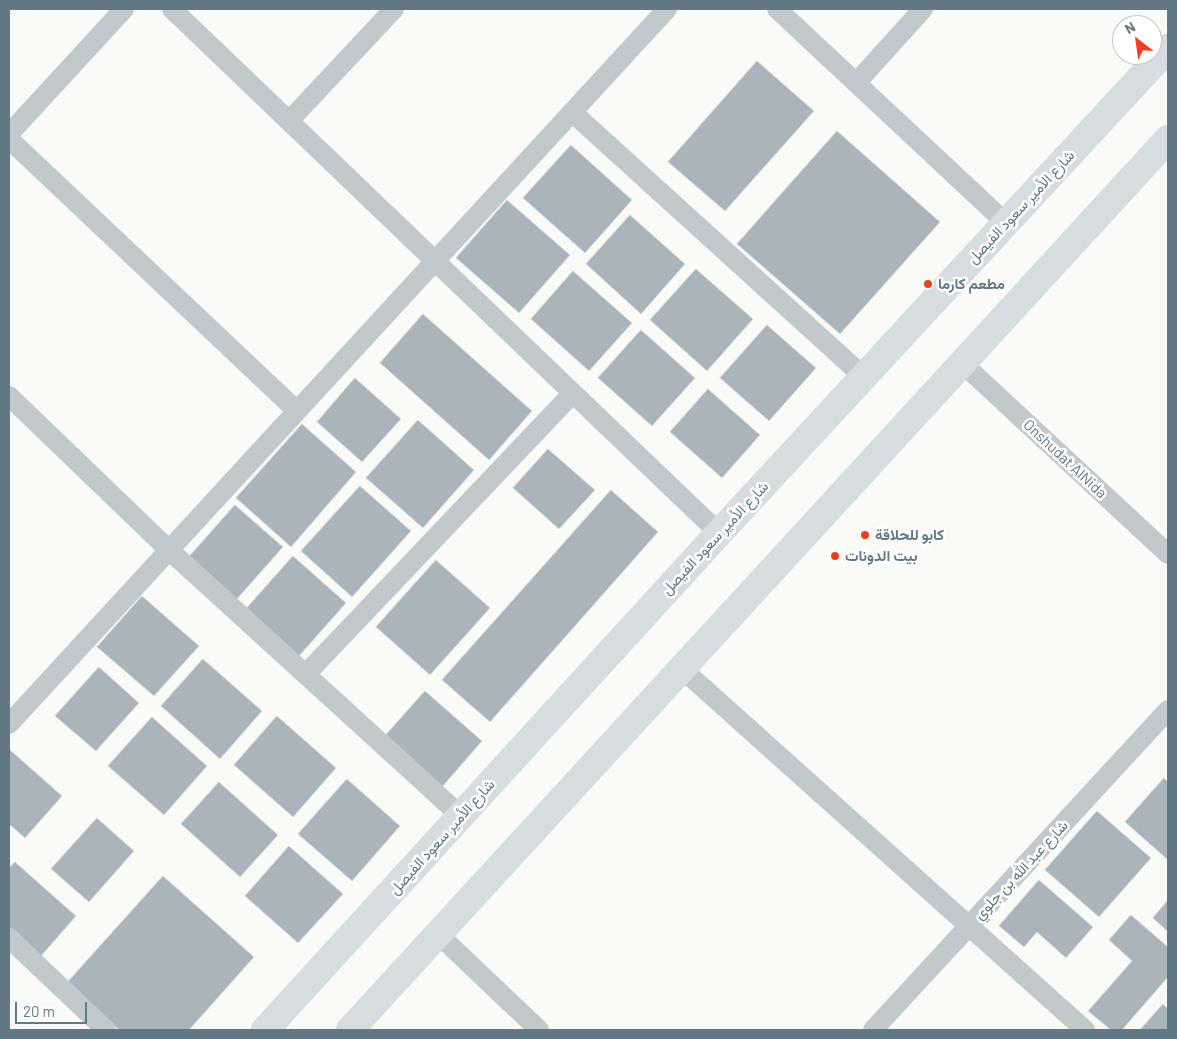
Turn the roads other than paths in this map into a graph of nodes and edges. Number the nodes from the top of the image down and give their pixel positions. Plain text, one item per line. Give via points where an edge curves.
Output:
1 (124, 9) edge
2 (172, 9) edge
3 (394, 9) edge
4 (667, 9) edge
5 (777, 9) edge
6 (923, 9) edge
7 (1168, 48) edge
8 (856, 83) junction
9 (572, 112) junction
10 (288, 121) junction
11 (9, 134) edge
12 (1168, 139) edge
13 (9, 140) edge
14 (1006, 223) junction
15 (435, 261) junction
16 (962, 363) junction
17 (864, 377) junction
18 (573, 393) junction
19 (10, 399) edge
20 (297, 411) junction
21 (719, 533) junction
22 (169, 550) junction
23 (1168, 554) edge
24 (681, 668) junction
25 (306, 674) junction
26 (1168, 710) edge
27 (9, 724) edge
28 (461, 816) junction
29 (969, 926) junction
30 (438, 934) junction
31 (9, 938) edge
32 (106, 1030) edge
33 (265, 1030) edge
34 (350, 1030) edge
35 (540, 1030) edge
36 (873, 1030) edge
37 (1084, 1030) edge

1 - 11 street
2 - 10 street
3 - 10 street
4 - 9 street
5 - 8 street
6 - 8 street
7 - 14 main road, شارع الأمير سعود الفيصل
8 - 14 street
9 - 15 street
9 - 17 street
10 - 15 street
12 - 16 main road
13 - 20 street
14 - 17 main road, شارع الأمير سعود الفيصل
15 - 18 street
15 - 20 street
16 - 23 street, Onshudat AlNida
16 - 24 main road
17 - 21 main road, شارع الأمير سعود الفيصل
18 - 21 street
18 - 25 street
19 - 22 street
20 - 22 street
21 - 28 main road, شارع الأمير سعود الفيصل
22 - 25 street
22 - 27 street
24 - 29 street
24 - 30 main road
25 - 28 street
26 - 29 street, شارع عبد الله بن جلوي
28 - 33 main road, شارع الأمير سعود الفيصل
29 - 36 street, شارع عبد الله بن جلوي
29 - 37 street
30 - 34 main road
30 - 35 street
31 - 32 street

